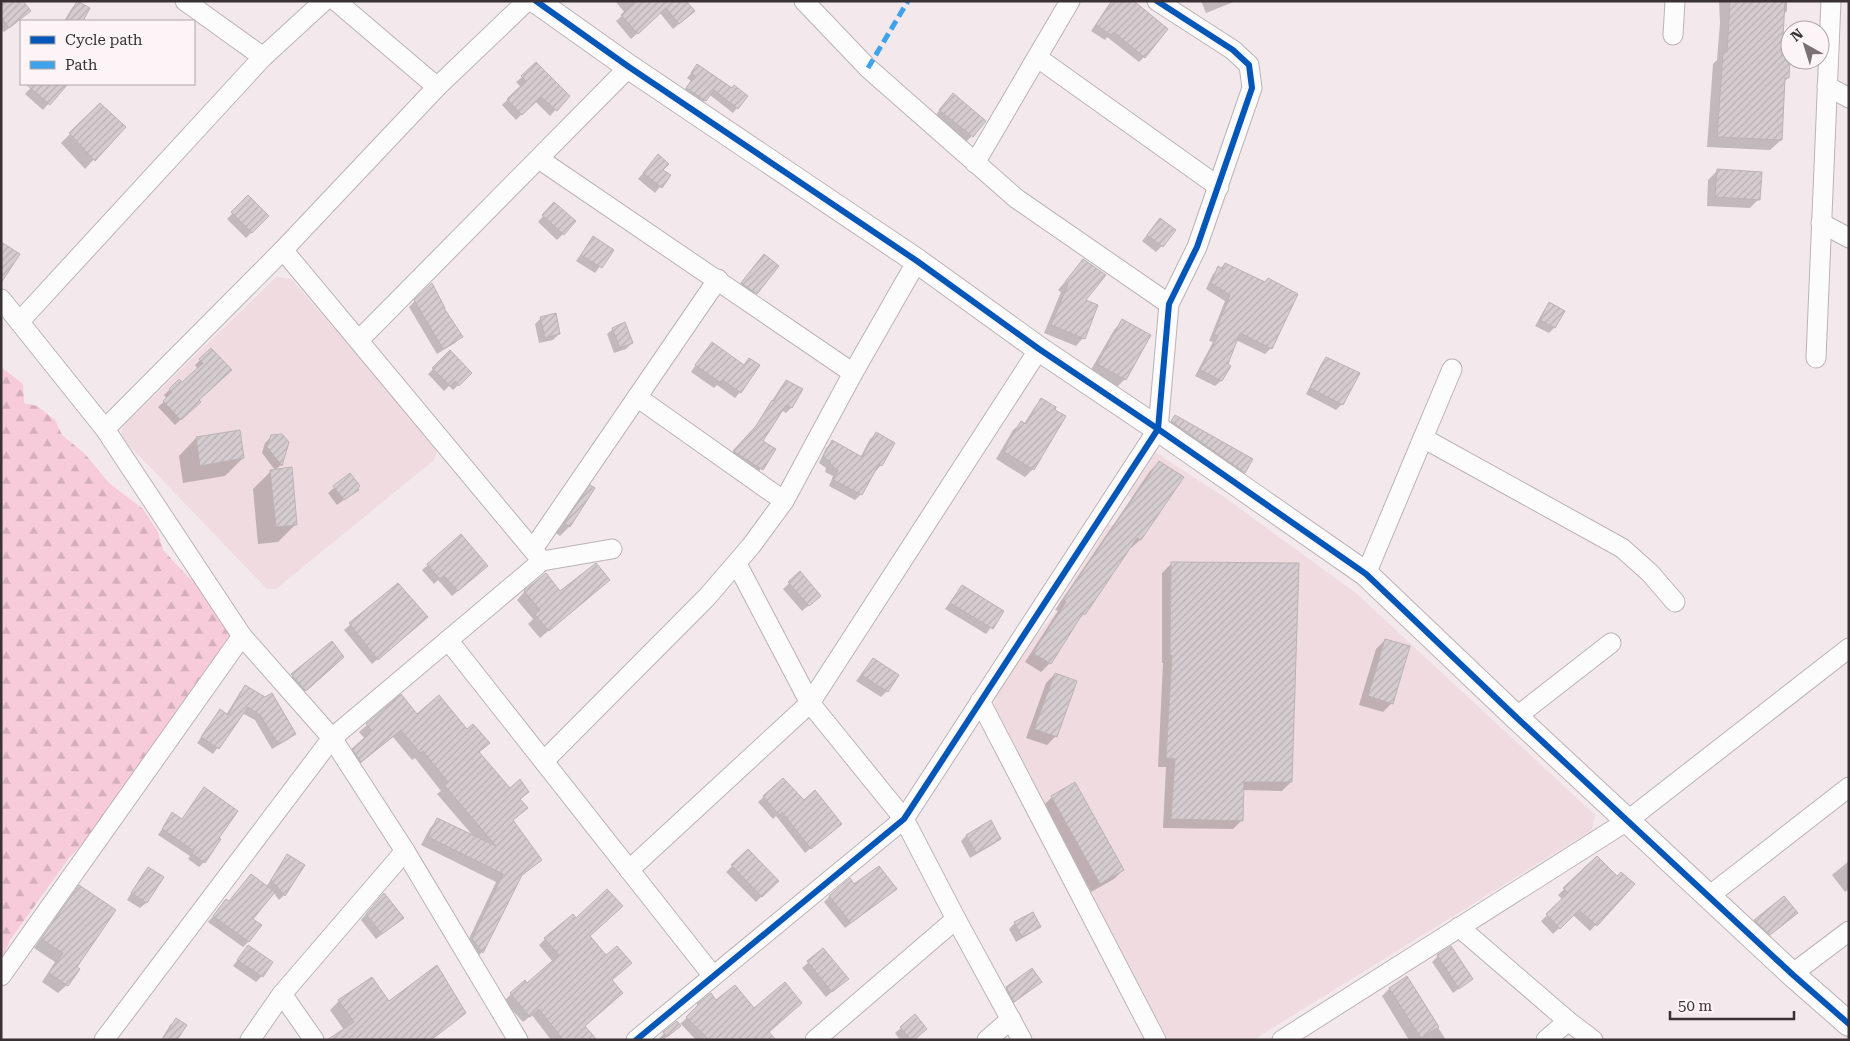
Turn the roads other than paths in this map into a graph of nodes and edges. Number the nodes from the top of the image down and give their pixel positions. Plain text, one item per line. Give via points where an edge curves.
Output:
1 (185, 1) edge
2 (324, 1) edge
3 (336, 1) edge
4 (527, 1) edge
5 (536, 1) edge
6 (804, 1) edge
7 (1070, 1) edge
8 (1157, 1) edge
9 (1675, 1) edge
10 (1831, 1) edge
11 (1673, 36) dead end
12 (263, 56) junction
13 (1038, 58) junction
14 (629, 67) junction
15 (1827, 86) junction
16 (437, 87) junction
17 (1849, 98) edge
18 (539, 158) junction
19 (975, 162) junction
20 (1219, 187) junction
21 (1821, 223) junction
22 (1849, 238) edge
23 (283, 250) junction
24 (917, 261) junction
25 (718, 279) junction
26 (1, 299) edge
27 (1169, 304) junction
28 (20, 321) junction
29 (359, 340) junction
30 (1039, 349) junction
31 (1816, 358) dead end
32 (1452, 369) dead end
33 (853, 373) junction
34 (637, 397) junction
35 (105, 429) junction
36 (1158, 429) junction
37 (1423, 438) junction
38 (784, 501) junction
39 (612, 549) dead end
40 (537, 555) junction
41 (737, 564) junction
42 (1366, 574) junction
43 (1675, 602) dead end
44 (242, 636) junction
45 (448, 640) junction
46 (1611, 643) dead end
47 (1849, 648) edge
48 (980, 701) junction
49 (810, 703) junction
50 (1516, 717) junction
51 (332, 738) junction
52 (544, 761) junction
53 (1849, 787) edge
54 (904, 819) junction
55 (1627, 820) junction
56 (404, 851) junction
57 (629, 870) junction
58 (1709, 896) junction
59 (956, 919) junction
60 (1459, 927) junction
61 (1849, 931) edge
62 (1792, 974) junction
63 (1, 976) edge
64 (714, 976) junction
65 (282, 994) junction
66 (1011, 1019) junction
67 (1568, 1021) junction
68 (1849, 1024) edge
69 (1309, 1033) edge
70 (104, 1040) edge
71 (250, 1040) edge
72 (314, 1040) edge
73 (518, 1040) edge
74 (636, 1040) edge
75 (815, 1040) edge
76 (987, 1040) edge
77 (1022, 1040) edge
78 (1156, 1040) edge
79 (1282, 1040) edge
80 (1546, 1040) edge
81 (1593, 1040) edge

1 - 12 street
2 - 12 street
3 - 16 street
4 - 16 street
5 - 14 street
6 - 19 street via 868,68
7 - 13 street
8 - 20 street via 1233,50 1249,65 1252,88
9 - 11 street
10 - 15 street
12 - 28 street
13 - 19 street
13 - 20 street
14 - 18 street
14 - 24 street
15 - 17 street
15 - 21 street
16 - 23 street
18 - 25 street
18 - 29 street
19 - 27 street via 1017,199
20 - 27 street via 1197,247
21 - 22 street
21 - 31 street
23 - 29 street
23 - 35 street
24 - 30 street
24 - 33 street
25 - 33 street
25 - 34 street
26 - 28 street
27 - 36 street
28 - 35 street
29 - 40 street
30 - 36 street
30 - 49 street
32 - 37 street
33 - 38 street
34 - 38 street
34 - 40 street
35 - 44 street
36 - 42 street
36 - 48 street
37 - 42 street
37 - 43 street via 1622,548
38 - 41 street
39 - 40 street
40 - 45 street
41 - 49 street
41 - 52 street
42 - 50 street
44 - 51 street
44 - 63 street
45 - 51 street
45 - 52 street
46 - 50 street
47 - 55 street
48 - 54 street
48 - 78 street
49 - 54 street
49 - 57 street
50 - 55 street
51 - 56 street
51 - 70 street
52 - 57 street
53 - 58 street
54 - 59 street
54 - 64 street
55 - 58 street
55 - 60 street
56 - 65 street
56 - 73 street
57 - 64 street
58 - 62 street
59 - 66 street
59 - 75 street
60 - 67 street
60 - 69 street
61 - 62 street
62 - 68 street
64 - 74 street
65 - 71 street
65 - 72 street
66 - 76 street
66 - 77 street
67 - 80 street
67 - 81 street
69 - 79 street

